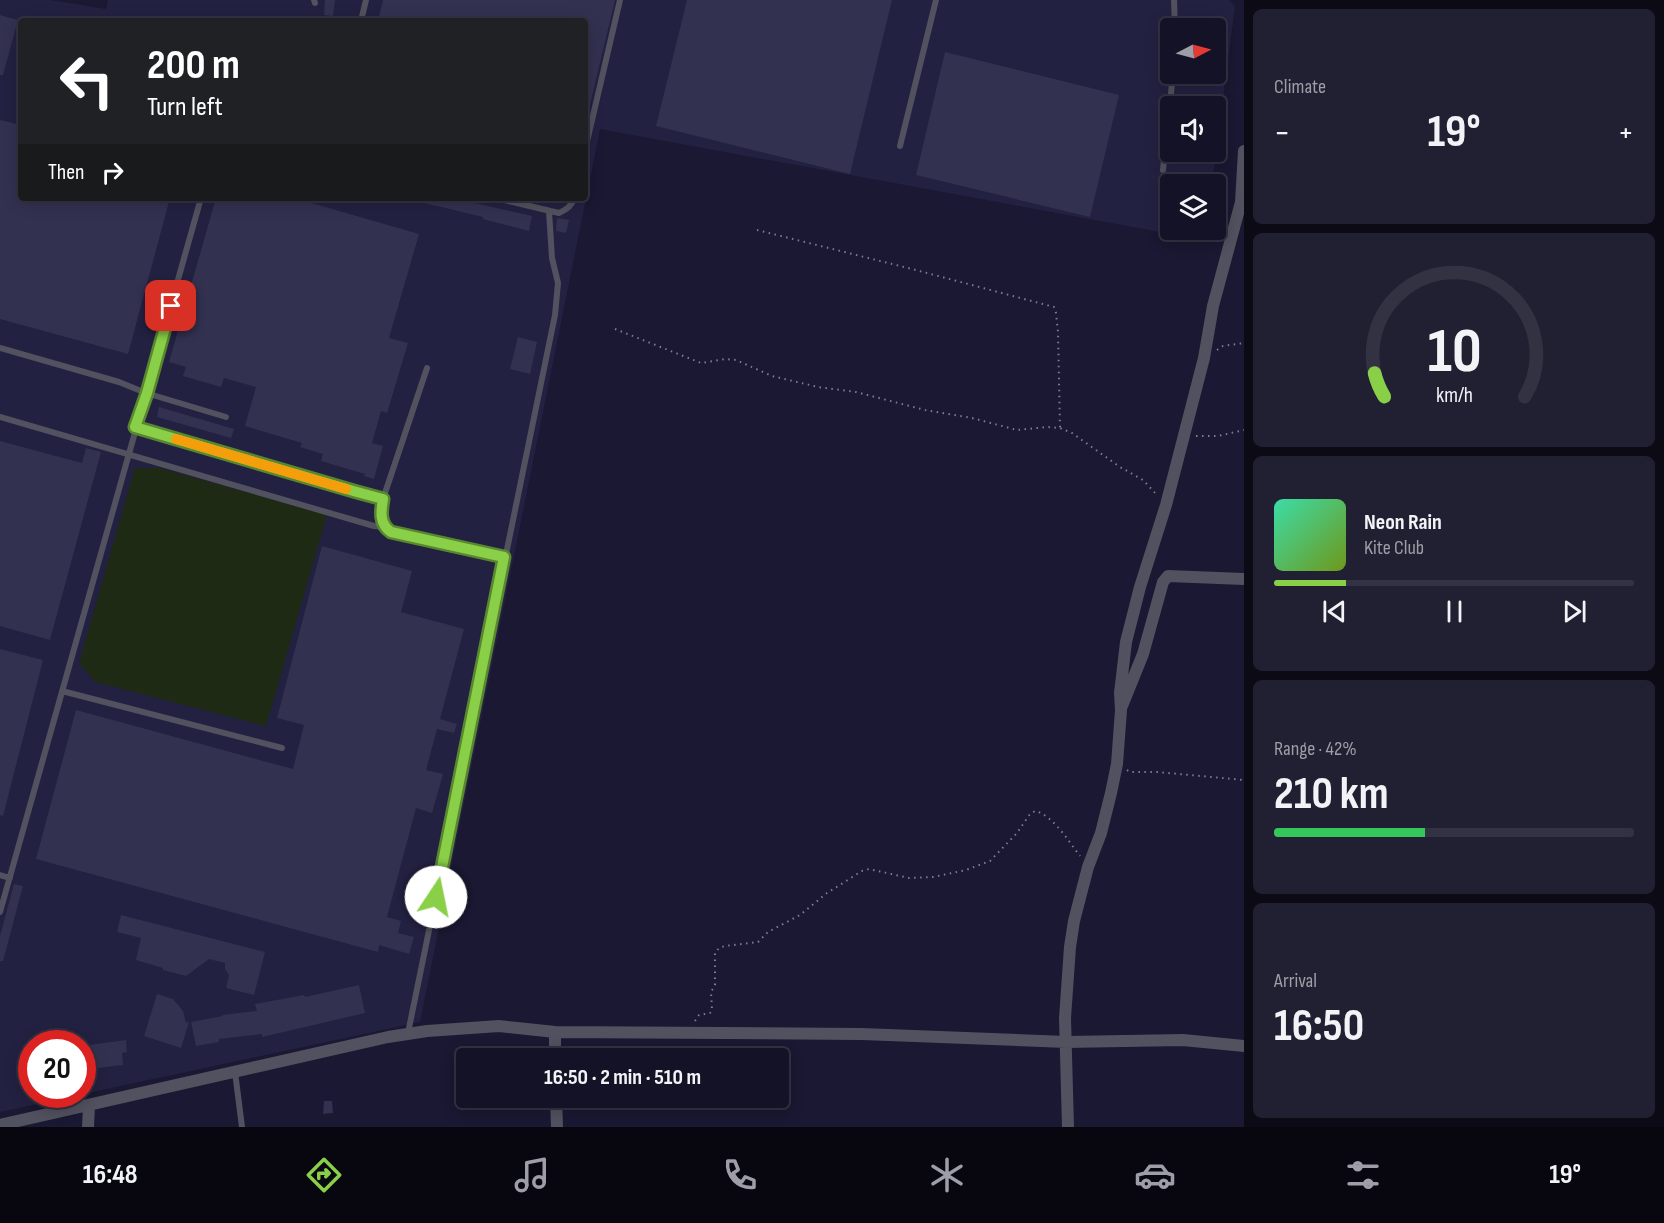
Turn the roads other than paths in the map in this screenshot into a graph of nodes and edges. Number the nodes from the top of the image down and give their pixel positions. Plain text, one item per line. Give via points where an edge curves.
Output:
1 (366, 0) edge
2 (620, 0) edge
3 (936, 0) edge
4 (1174, 0) edge
5 (362, 18) edge
6 (1175, 18) edge
7 (1172, 84) edge
8 (588, 137) edge
9 (900, 146) dead end
10 (1244, 151) edge
11 (1163, 170) dead end
12 (200, 201) edge
13 (508, 201) edge
14 (573, 201) edge
15 (549, 211) junction
16 (0, 348) edge
17 (427, 368) dead end
18 (147, 393) junction
19 (0, 417) edge
20 (226, 417) dead end
21 (135, 427) junction
22 (128, 454) junction
23 (383, 499) junction
24 (385, 527) junction
25 (504, 557) junction
26 (1244, 579) edge
27 (62, 691) junction
28 (1121, 710) junction
29 (282, 748) dead end
30 (0, 875) edge
31 (10, 878) junction
32 (0, 912) edge
33 (555, 1032) junction
34 (408, 1033) junction
35 (1066, 1042) junction
36 (1244, 1046) edge
37 (555, 1048) edge
38 (235, 1071) junction
39 (96, 1103) edge
40 (76, 1108) edge
41 (89, 1108) edge
42 (556, 1108) edge
43 (0, 1125) edge
44 (88, 1127) edge
45 (242, 1127) edge
46 (556, 1127) edge
47 (1068, 1127) edge

1 - 5 lane
2 - 8 lane
3 - 9 lane
4 - 6 lane
7 - 11 lane
10 - 28 street via 1241,202 1213,306 1204,357 1126,642
12 - 18 lane
13 - 15 lane
14 - 15 lane via 559,213
15 - 25 lane via 558,297
16 - 18 lane
17 - 23 lane
18 - 20 lane
18 - 21 lane
19 - 22 lane
21 - 22 lane
21 - 23 lane
22 - 24 lane
22 - 27 lane
23 - 24 lane
24 - 25 lane via 391,532
25 - 34 lane
26 - 28 street via 1166,578
27 - 29 lane
27 - 31 lane
28 - 35 street via 1111,793 1076,912 1070,947
30 - 31 lane
31 - 32 lane
33 - 34 street via 499,1026
33 - 35 street via 862,1034
33 - 37 street
34 - 38 street
35 - 36 street via 1183,1041
35 - 47 street
38 - 39 street
38 - 45 lane
40 - 43 street
41 - 44 street
42 - 46 street

